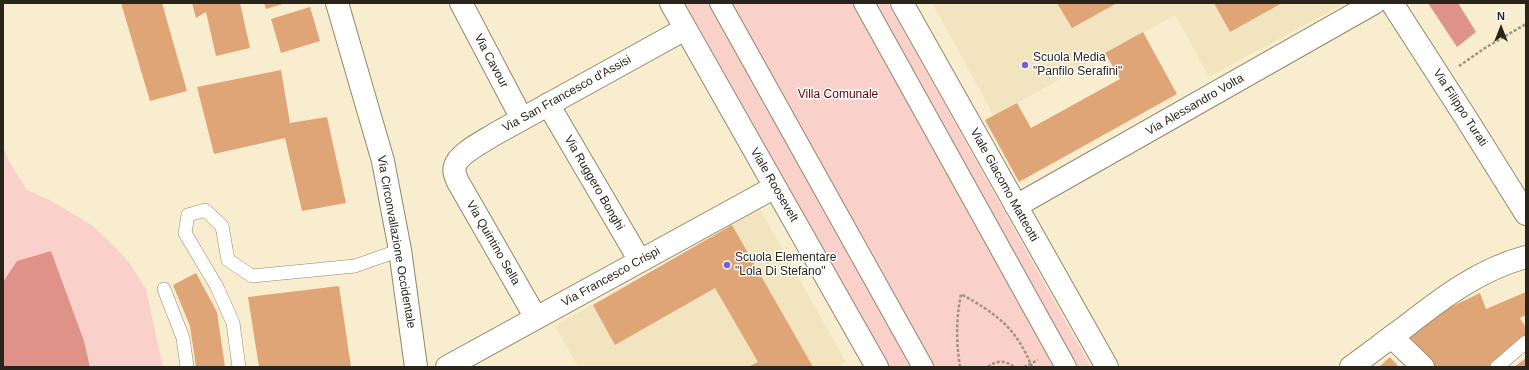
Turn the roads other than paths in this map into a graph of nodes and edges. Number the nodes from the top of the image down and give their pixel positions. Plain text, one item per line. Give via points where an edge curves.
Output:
1 (337, 3) edge
2 (461, 3) edge
3 (671, 3) edge
4 (720, 3) edge
5 (864, 3) edge
6 (902, 3) edge
7 (1374, 3) edge
8 (1392, 3) edge
9 (685, 29) junction
10 (548, 104) junction
11 (522, 119) junction
12 (455, 167) joint
13 (775, 187) junction
14 (1016, 206) junction
15 (1526, 214) edge
16 (400, 250) junction
17 (1526, 257) edge
18 (640, 261) junction
19 (164, 289) dead end
20 (536, 318) junction
21 (1392, 337) junction
22 (1526, 342) edge
23 (187, 367) edge
24 (239, 367) edge
25 (416, 367) edge
26 (447, 367) edge
27 (877, 367) edge
28 (923, 367) edge
29 (1066, 367) edge
30 (1107, 367) edge
31 (1351, 367) edge
32 (1423, 367) edge
33 (1496, 367) edge

1 - 16 street, Via Circonvallazione Occidentale via 383,162
2 - 11 street, Via Cavour
3 - 9 street, Viale Roosevelt
4 - 28 street
5 - 29 street
6 - 14 street, Viale Giacomo Matteotti
7 - 14 street, Via Alessandro Volta
8 - 15 street, Via Filippo Turati
9 - 10 street, Via San Francesco d'Assisi
9 - 13 street, Viale Roosevelt
10 - 11 street, Via San Francesco d'Assisi
10 - 18 street, Via Ruggero Bonghi
11 - 12 street, Via San Francesco d'Assisi via 473,148
12 - 20 street, Via Quintino Sella via 458,182
13 - 18 street, Via Francesco Crispi
13 - 27 street, Viale Roosevelt
14 - 30 street, Viale Giacomo Matteotti
16 - 24 lane via 355,266 252,276 228,260 222,226 205,210 188,215 184,233 217,287 233,323
16 - 25 street, Via Circonvallazione Occidentale
17 - 21 street via 1499,266 1444,296
18 - 20 street, Via Francesco Crispi
19 - 23 lane via 183,338
20 - 26 street, Via Francesco Crispi
21 - 31 street
21 - 32 street
22 - 33 lane

